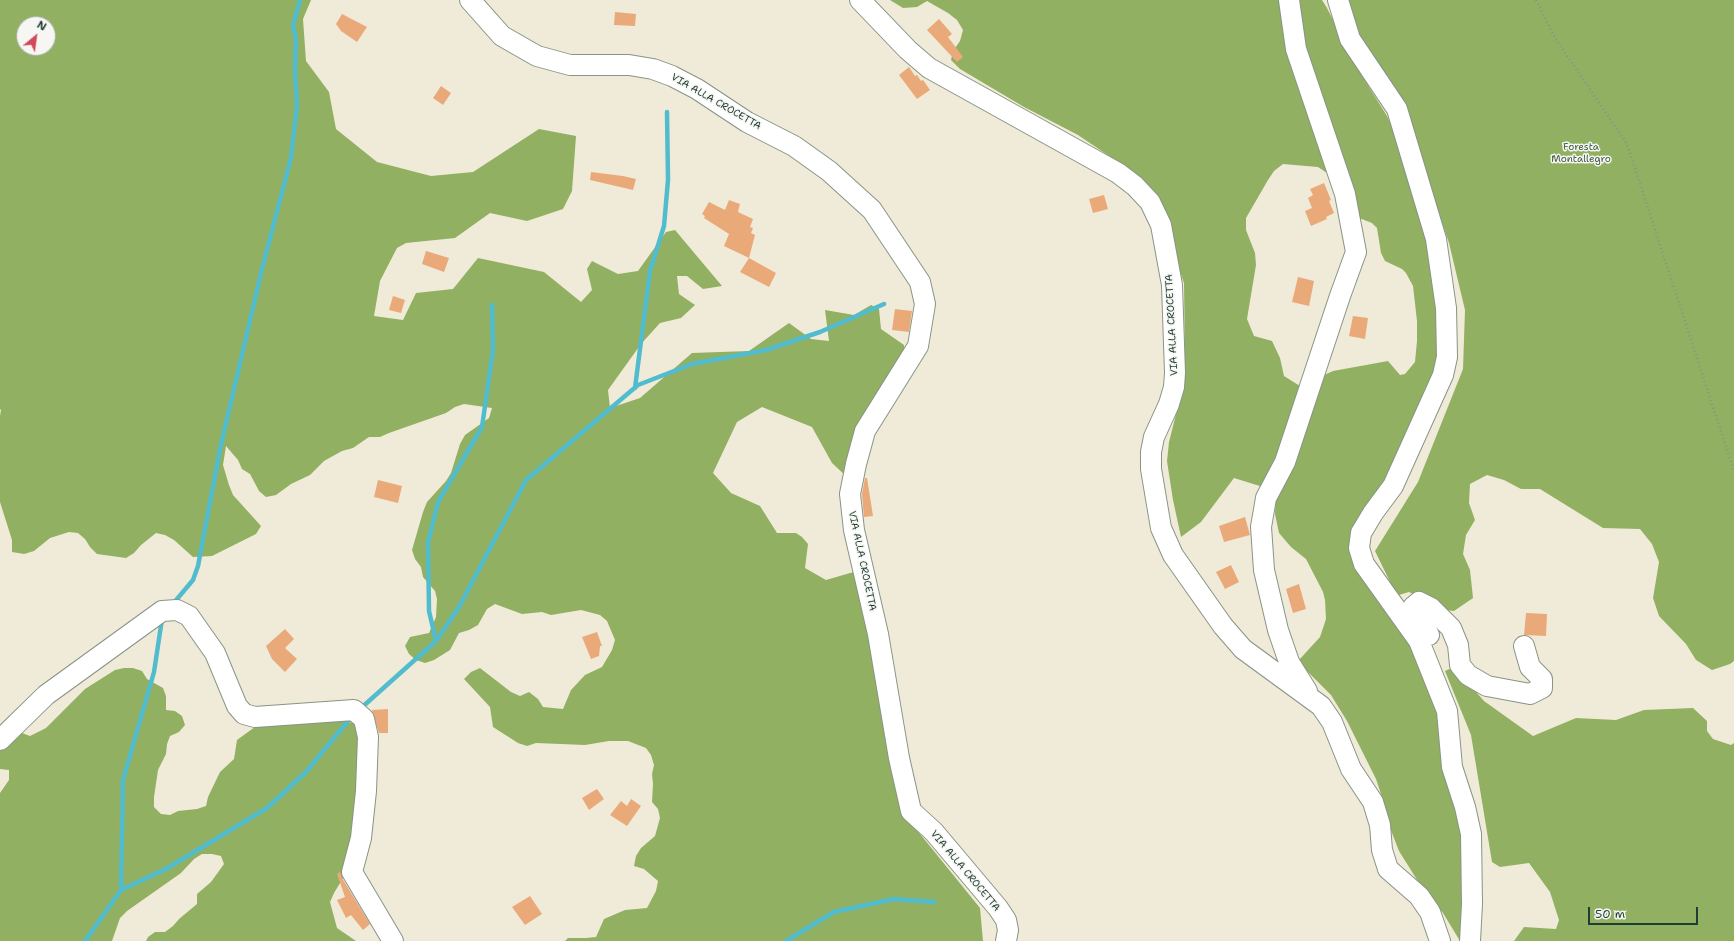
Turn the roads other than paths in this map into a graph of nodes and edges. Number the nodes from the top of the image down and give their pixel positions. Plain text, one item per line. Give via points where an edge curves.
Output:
1 (470, 0) edge
2 (860, 0) edge
3 (1289, 0) edge
4 (1338, 0) edge
5 (1524, 646) dead end
6 (1432, 671) junction
7 (1310, 696) junction
8 (0, 740) edge
9 (393, 941) edge
10 (1006, 941) edge
11 (1440, 941) edge
12 (1470, 941) edge

1 - 10 street, VIA ALLA CROCETTA via 502,36 537,56 570,65 629,65 653,69 697,89 747,122 794,146 829,171 872,210 920,282 925,304 918,346 865,431 856,464 850,494 854,530 878,634 911,812 934,832 998,908 1006,920
2 - 7 street, VIA ALLA CROCETTA via 929,68 1118,173 1150,202 1161,225 1172,285 1174,387 1154,437 1151,452 1151,469 1161,528 1173,555 1223,626 1243,649
3 - 7 street via 1296,49 1344,194 1356,252 1285,462 1266,498 1261,527 1264,570 1278,630 1289,662
4 - 6 street via 1350,39 1396,109 1436,239 1443,285 1447,357 1443,375 1394,486 1361,533 1358,548 1364,564 1419,641
5 - 6 street via 1530,667 1542,679 1542,688 1530,694 1487,686 1468,675 1460,665 1458,645 1451,628 1431,608 1418,602 1413,607 1433,640 1439,658
6 - 12 street via 1447,710 1452,767 1471,834
7 - 11 street, VIA ALLA CROCETTA via 1322,706 1332,722 1351,769 1373,802 1388,869 1419,896 1430,912
8 - 9 street via 46,694 162,611 177,610 189,616 215,652 237,706 244,714 254,717 354,710 364,719 368,737 366,791 361,838 352,872

